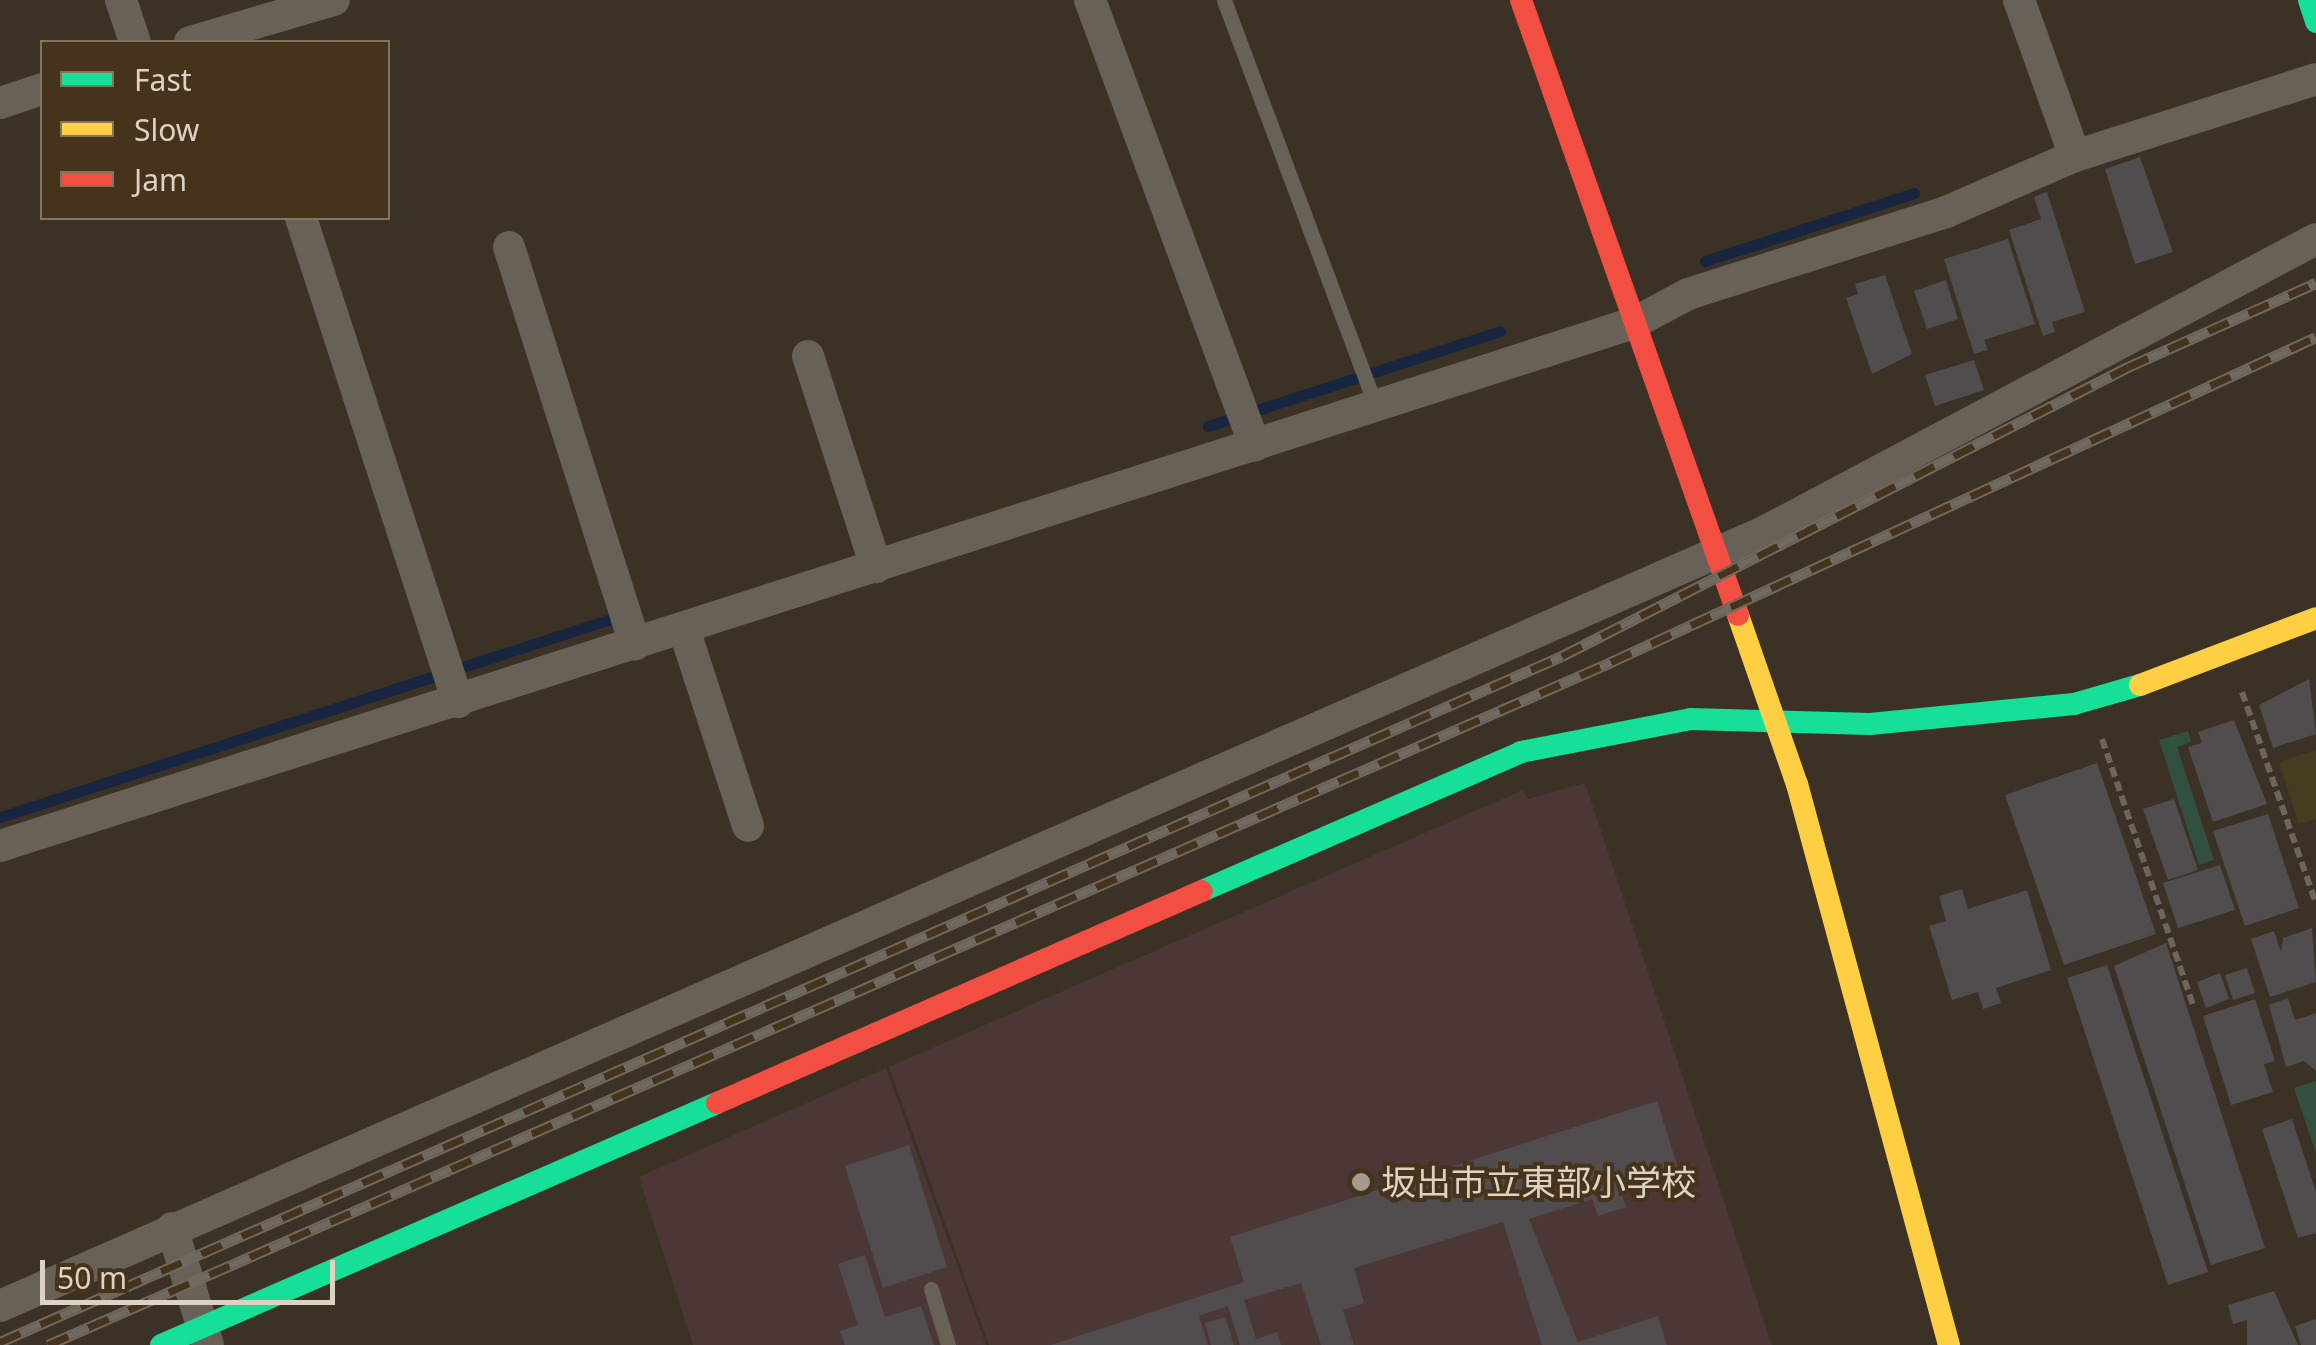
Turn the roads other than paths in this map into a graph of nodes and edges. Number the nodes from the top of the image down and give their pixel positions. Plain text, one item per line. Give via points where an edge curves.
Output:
1 (121, 0) edge
2 (334, 0) edge
3 (1090, 0) edge
4 (1224, 0) edge
5 (1521, 0) edge
6 (2020, 0) edge
7 (2309, 0) edge
8 (2316, 22) edge
9 (238, 23) edge
10 (134, 40) edge
11 (195, 40) edge
12 (2316, 78) edge
13 (40, 90) edge
14 (0, 103) edge
15 (2075, 156) junction
16 (302, 220) edge
17 (2316, 239) edge
18 (509, 247) dead end
19 (1634, 323) junction
20 (808, 356) dead end
21 (1372, 396) junction
22 (1248, 426) junction
23 (1715, 554) junction
24 (876, 567) junction
25 (2316, 618) edge
26 (628, 624) junction
27 (684, 629) junction
28 (457, 699) junction
29 (1773, 721) junction
30 (748, 826) dead end
31 (0, 846) edge
32 (172, 1228) junction
33 (931, 1289) dead end
34 (0, 1306) edge
35 (205, 1336) edge
36 (162, 1345) edge
37 (948, 1345) edge
38 (1949, 1345) edge

1 - 10 street
2 - 9 street
3 - 22 street
4 - 21 lane
5 - 19 street
6 - 15 street
7 - 8 street
9 - 11 street
12 - 15 street
13 - 14 street
15 - 19 street via 1946,212 1688,294
16 - 28 street
17 - 23 street
18 - 26 street
19 - 21 street
19 - 23 street
20 - 24 street
21 - 22 street
22 - 24 street
23 - 29 street
23 - 32 street
24 - 27 street
25 - 29 street via 2230,654 2074,704 1990,717
26 - 27 street
26 - 28 street
27 - 30 street
28 - 31 street
29 - 35 street via 1636,724 1521,752
29 - 38 street via 1854,972
32 - 34 street
32 - 35 street
33 - 37 lane
35 - 36 street

